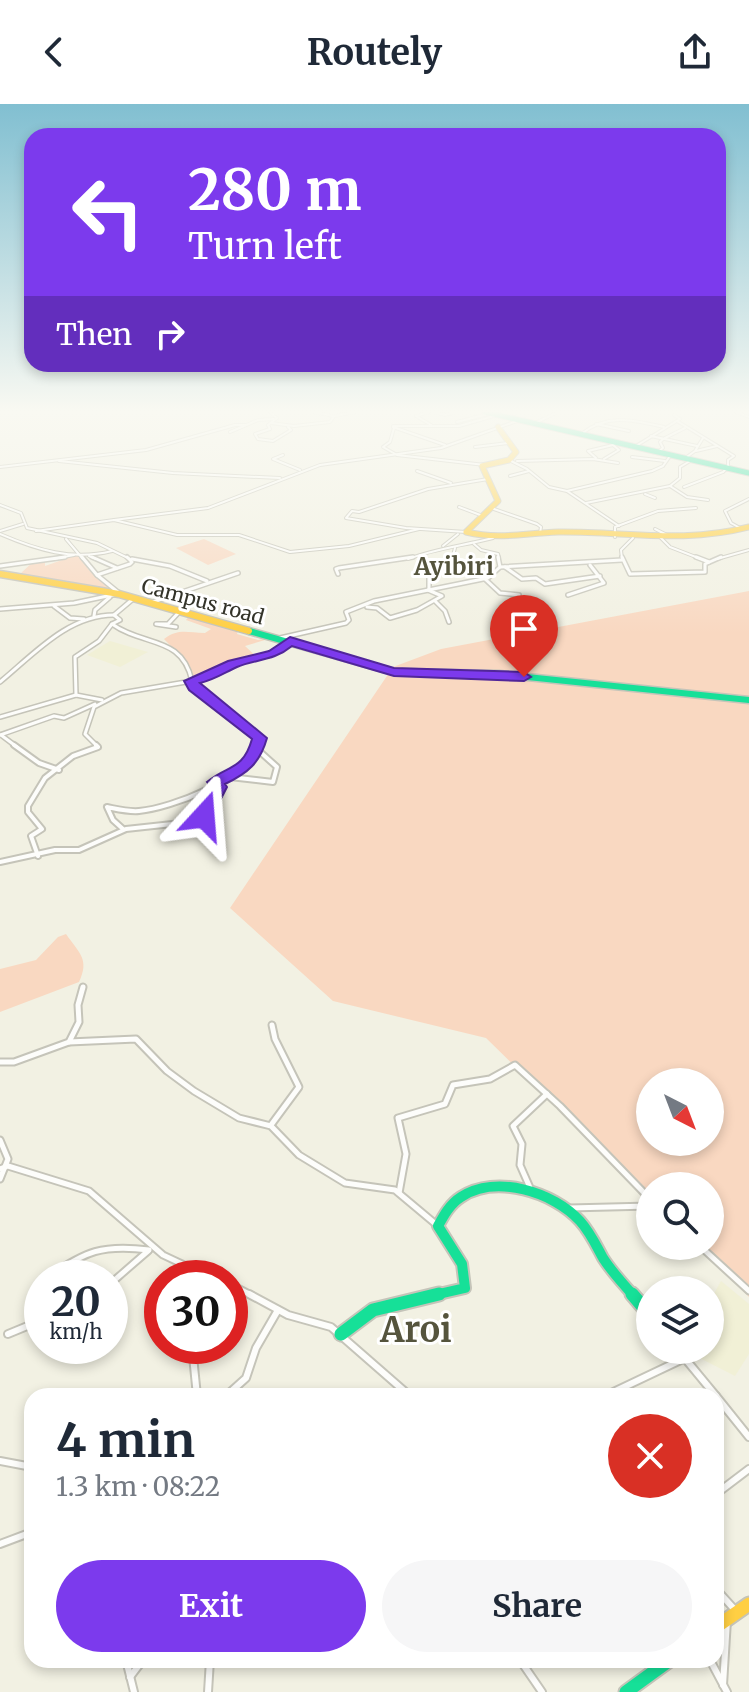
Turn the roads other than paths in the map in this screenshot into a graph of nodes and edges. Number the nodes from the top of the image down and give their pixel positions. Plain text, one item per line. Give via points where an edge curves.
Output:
1 (261, 486) edge
2 (442, 486) edge
3 (492, 486) edge
4 (548, 486) edge
5 (588, 486) edge
6 (670, 486) joint
7 (688, 486) edge
8 (684, 487) dead end
9 (567, 491) junction
10 (642, 493) junction
11 (655, 498) dead end
12 (749, 499) edge
13 (708, 500) dead end
14 (585, 503) junction
15 (0, 505) edge
16 (459, 507) dead end
17 (696, 508) dead end
18 (494, 509) junction
19 (483, 516) junction
20 (114, 520) junction
21 (23, 524) junction
22 (619, 526) junction
23 (744, 527) edge
24 (419, 529) junction
25 (36, 531) junction
26 (0, 532) edge
27 (462, 533) junction
28 (540, 533) junction
29 (661, 534) junction
30 (65, 537) junction
31 (615, 537) junction
32 (493, 538) junction
33 (633, 538) junction
34 (474, 544) junction
35 (443, 546) junction
36 (455, 548) junction
37 (115, 550) junction
38 (749, 550) edge
39 (81, 554) junction
40 (87, 555) junction
41 (129, 558) junction
42 (622, 560) junction
43 (709, 562) junction
44 (589, 564) junction
45 (0, 566) edge
46 (502, 567) junction
47 (119, 568) junction
48 (238, 573) dead end
49 (0, 574) edge
50 (338, 574) dead end
51 (97, 575) junction
52 (600, 576) junction
53 (485, 579) junction
54 (208, 582) dead end
55 (428, 589) junction
56 (119, 594) junction
57 (519, 595) dead end
58 (568, 595) dead end
59 (133, 599) junction
60 (435, 601) junction
61 (149, 603) junction
62 (52, 605) junction
63 (365, 606) junction
64 (0, 609) edge
65 (180, 611) junction
66 (114, 615) junction
67 (94, 616) junction
68 (87, 619) junction
69 (449, 622) dead end
70 (112, 624) junction
71 (176, 627) dead end
72 (280, 638) junction
73 (290, 641) junction
74 (192, 681) junction
75 (0, 682) edge
76 (76, 695) junction
77 (749, 700) edge
78 (100, 702) junction
79 (0, 717) edge
80 (0, 735) edge
81 (258, 750) junction
82 (59, 770) junction
83 (230, 777) junction
84 (215, 782) junction
85 (123, 829) junction
86 (38, 856) junction
87 (0, 862) edge
88 (83, 987) dead end
89 (272, 1025) dead end
90 (69, 1042) junction
91 (0, 1062) edge
92 (547, 1094) junction
93 (271, 1126) junction
94 (0, 1140) edge
95 (8, 1166) junction
96 (0, 1169) edge
97 (0, 1179) edge
98 (636, 1185) edge
99 (531, 1190) junction
100 (399, 1193) junction
101 (636, 1206) edge
102 (569, 1208) junction
103 (438, 1226) junction
104 (152, 1249) junction
105 (73, 1260) edge
106 (171, 1260) edge
107 (715, 1260) edge
108 (128, 1269) edge
109 (749, 1291) edge
110 (248, 1295) edge
111 (636, 1298) edge
112 (278, 1310) junction
113 (24, 1327) edge
114 (8, 1334) dead end
115 (341, 1334) junction
116 (194, 1364) edge
117 (672, 1364) edge
118 (690, 1364) edge
119 (196, 1388) edge
120 (235, 1388) edge
121 (401, 1388) edge
122 (622, 1388) edge
123 (709, 1388) edge
124 (724, 1406) edge
125 (749, 1437) edge
126 (0, 1461) edge
127 (24, 1466) edge
128 (749, 1469) edge
129 (724, 1488) edge
130 (24, 1535) edge
131 (0, 1544) edge
132 (724, 1599) edge
133 (749, 1604) edge
134 (736, 1613) junction
135 (727, 1619) junction
136 (724, 1621) edge
137 (128, 1668) edge
138 (137, 1668) edge
139 (210, 1668) edge
140 (526, 1668) edge
141 (659, 1668) edge
142 (714, 1668) edge
143 (130, 1677) junction
144 (725, 1689) edge
145 (134, 1692) edge
146 (208, 1692) edge
147 (542, 1692) edge
148 (626, 1692) edge

1 - 20 street via 208,508
2 - 24 street via 346,518
3 - 18 street via 498,499
4 - 9 street
5 - 9 street
6 - 10 street
6 - 13 street via 686,497
7 - 8 street
9 - 14 street
10 - 11 street
10 - 14 street
12 - 23 street via 725,511 731,523
14 - 22 street
15 - 21 street via 21,513
16 - 19 street
17 - 22 street via 661,510
18 - 19 street
18 - 28 street via 537,524
19 - 27 street
20 - 24 street via 176,534 239,535 290,552 349,546
20 - 25 street
21 - 25 street
21 - 26 street
22 - 31 street via 614,527
23 - 29 street via 715,536
24 - 27 street
25 - 30 street
26 - 39 street via 32,548
27 - 32 street
27 - 35 street
28 - 31 street
28 - 32 street
29 - 33 street
29 - 43 street via 670,547
30 - 37 street
30 - 39 street
31 - 33 street
32 - 34 street
33 - 42 street via 621,550
34 - 36 street
34 - 46 street via 498,554
35 - 36 street
35 - 50 street via 403,561 337,568
36 - 55 street via 452,562 429,574
37 - 40 street
37 - 41 street
38 - 43 street
39 - 40 street
39 - 45 street
39 - 51 street
40 - 47 street
41 - 47 street via 132,562
41 - 54 street via 170,566
42 - 43 street via 630,574 705,572
42 - 44 street
44 - 46 street
44 - 52 street
46 - 52 street via 545,584
46 - 53 street
47 - 51 street
48 - 61 street
49 - 56 street, Campus road
51 - 56 street
52 - 58 street via 603,584
53 - 55 street
53 - 57 street via 500,593
55 - 60 street via 441,595
55 - 63 street
56 - 59 street, Campus road
56 - 62 street
56 - 67 street via 100,605
59 - 61 street, Campus road
59 - 66 street
60 - 63 street via 392,618
60 - 69 street
61 - 65 street, Campus road
62 - 64 street
62 - 68 street via 70,618
63 - 72 street via 346,612 346,623
65 - 71 street via 168,624 156,624
65 - 72 street, Campus road
66 - 67 street
66 - 70 street via 120,620
67 - 68 street
68 - 75 street via 46,641
70 - 74 street via 121,633 173,647 190,667
70 - 76 street via 99,641 75,657
72 - 73 street, Campus road
73 - 74 street via 274,654
73 - 77 street, Campus road via 382,670 499,674
74 - 78 street via 129,691
74 - 81 street via 257,734
76 - 78 street
76 - 79 street
78 - 80 street
78 - 82 street via 91,711 85,732 99,745 70,758
80 - 82 street via 39,763
81 - 83 street
81 - 83 street via 277,767 273,782
82 - 86 street via 45,778 28,808 41,827 31,836
83 - 84 street
84 - 85 street via 219,787 200,821
84 - 85 street via 172,803 137,811 107,807
85 - 86 street via 79,850
86 - 87 street
88 - 90 street via 79,1022
89 - 93 street via 299,1087
90 - 91 street
90 - 93 street via 136,1039 194,1091 239,1118
92 - 98 street
92 - 99 street via 513,1126
92 - 100 street via 515,1065 490,1079 453,1085 443,1105 400,1117 406,1161
93 - 100 street via 299,1155 345,1183
94 - 95 street
95 - 96 street
95 - 97 street
95 - 104 street via 89,1191
99 - 102 street
99 - 103 street via 466,1192 452,1199
100 - 103 street
101 - 102 street
102 - 111 street
103 - 115 street via 454,1246 465,1288 373,1310
104 - 105 street via 105,1246
104 - 106 street
104 - 108 street
107 - 109 street
110 - 112 street
112 - 115 street
112 - 120 street via 246,1378
113 - 114 street
115 - 121 street
116 - 119 street
117 - 122 street
118 - 123 street
124 - 125 street
126 - 127 street
128 - 129 street
130 - 131 street
132 - 134 street
133 - 134 street
134 - 135 street
135 - 136 street
135 - 144 street
137 - 143 street
138 - 143 street
139 - 146 street
140 - 147 street
141 - 148 street
142 - 144 street
143 - 145 street

